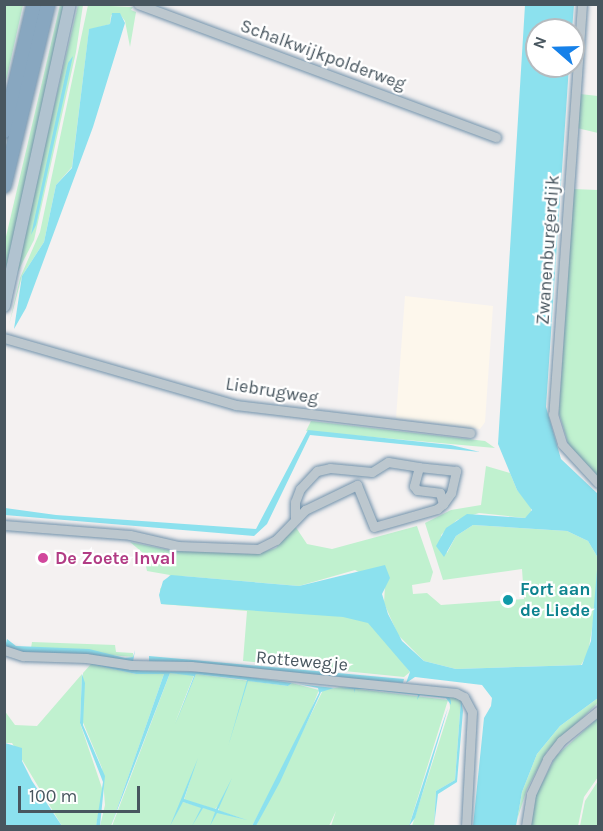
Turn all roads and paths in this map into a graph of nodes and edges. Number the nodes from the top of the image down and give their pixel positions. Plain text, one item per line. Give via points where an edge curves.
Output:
1 (34, 4) edge
2 (48, 4) edge
3 (70, 4) edge
4 (138, 4) edge
5 (582, 4) edge
6 (149, 6) edge
7 (4, 131) edge
8 (496, 137) dead end
9 (4, 186) edge
10 (4, 306) edge
11 (4, 338) edge
12 (470, 433) dead end
13 (419, 467) junction
14 (372, 472) junction
15 (598, 483) edge
16 (357, 484) junction
17 (443, 504) junction
18 (295, 519) junction
19 (4, 525) edge
20 (4, 650) edge
21 (598, 711) edge
22 (466, 826) edge
23 (526, 826) edge

1 - 7 highway
2 - 9 highway
3 - 10 main road
4 - 6 street, Schalkwijkpolderweg
5 - 15 street, Zwanenburgerdijk via 554,414 562,444
6 - 8 street, Schalkwijkpolderweg
11 - 12 street, Liebrugweg via 236,405
13 - 14 street via 388,462
13 - 17 street via 414,486 417,490 440,493
13 - 17 street via 456,471 451,493
14 - 16 street
14 - 18 street via 330,468 317,471 300,489
16 - 17 street via 375,527 429,512
16 - 18 street
18 - 19 street via 276,540 258,549 178,546 130,535
20 - 22 street, Rottewegje via 23,656 191,666 456,693 464,697 472,712
21 - 23 street via 561,741 547,759 531,794

